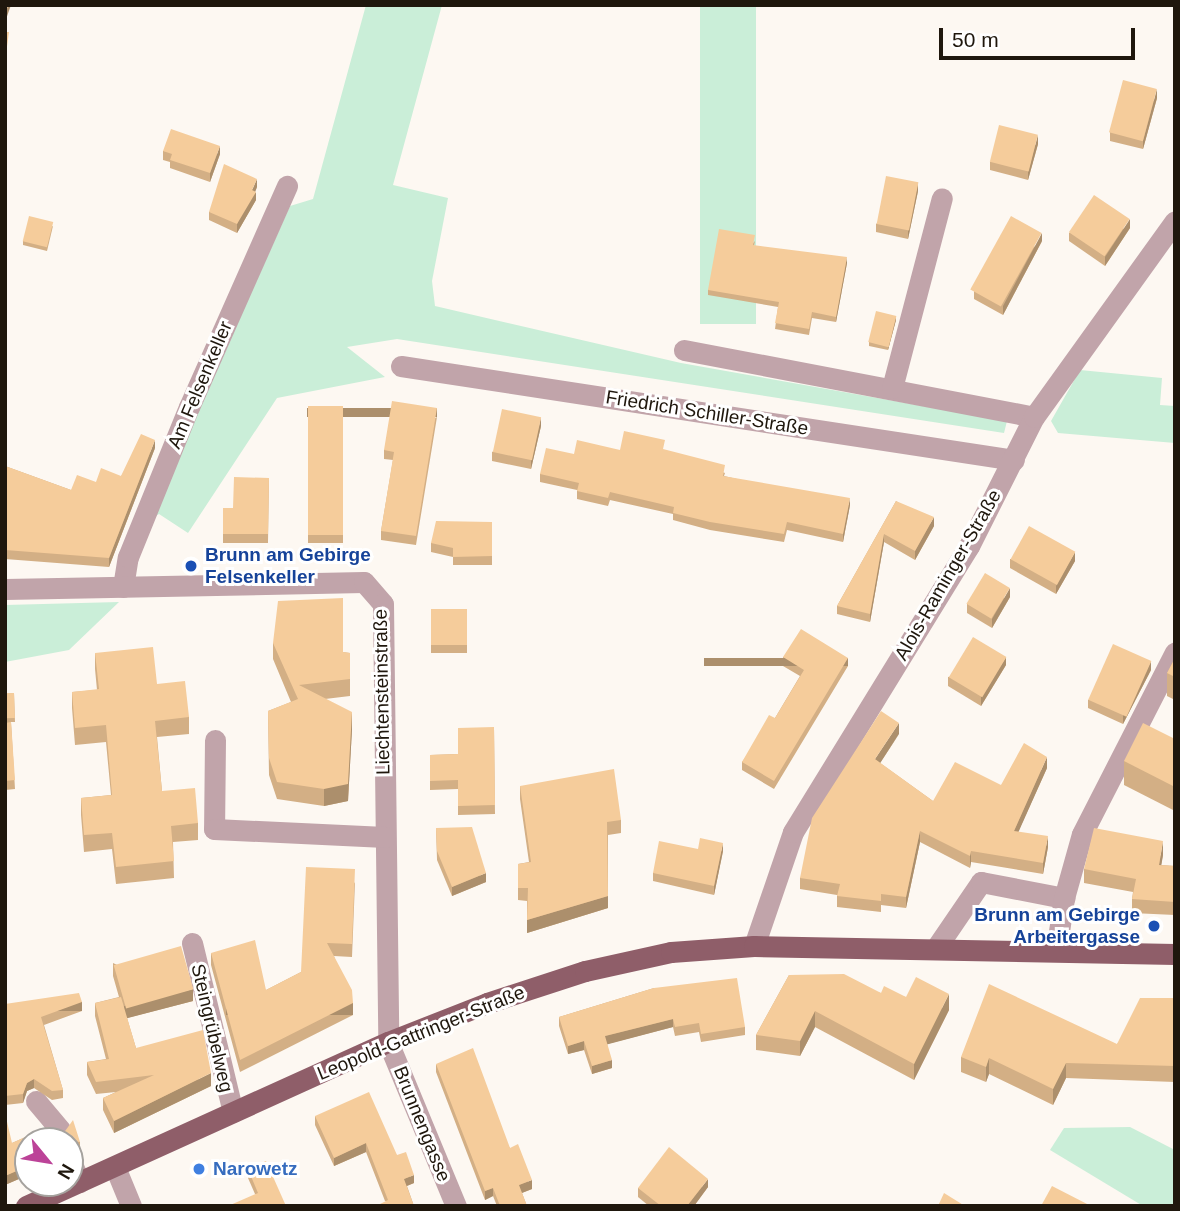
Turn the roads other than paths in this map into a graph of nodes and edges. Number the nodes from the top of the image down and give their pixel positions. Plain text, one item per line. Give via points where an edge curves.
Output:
1 (287, 186) dead end
2 (942, 198) dead end
3 (1175, 221) edge
4 (684, 350) dead end
5 (401, 366) dead end
6 (892, 388) junction
7 (1034, 417) junction
8 (1014, 460) junction
9 (123, 587) junction
10 (5, 589) edge
11 (1175, 652) edge
12 (215, 740) dead end
13 (385, 837) junction
14 (1064, 898) junction
15 (192, 943) dead end
16 (754, 946) junction
17 (936, 948) junction
18 (1056, 951) junction
19 (1175, 954) edge
20 (388, 1042) junction
21 (36, 1101) dead end
22 (233, 1112) junction
23 (58, 1127) edge
24 (115, 1167) junction
25 (84, 1180) edge
26 (46, 1197) edge
27 (26, 1206) edge
28 (131, 1206) edge
29 (456, 1206) edge

1 - 9 street, Am Felsenkeller via 189,407 128,557
2 - 6 street
3 - 7 street, Alois-Raminger-Straße
4 - 6 street
5 - 8 street, Friedrich Schiller-Straße
6 - 7 street
7 - 8 street, Alois-Raminger-Straße
8 - 16 street, Alois-Raminger-Straße via 969,546 793,832
9 - 10 street, Liechtensteinstraße
9 - 13 street, Liechtensteinstraße via 364,582 383,604
11 - 14 street via 1082,834
12 - 13 street via 214,829
13 - 20 street, Liechtensteinstraße
14 - 17 street via 981,882
14 - 18 street
15 - 22 street, Steingrübelweg
16 - 17 main road, Leopold-Gattringer-Straße
16 - 20 main road, Leopold-Gattringer-Straße via 671,952 585,971
17 - 18 main road, Leopold-Gattringer-Straße
18 - 19 main road, Leopold-Gattringer-Straße
20 - 22 main road, Leopold-Gattringer-Straße
20 - 29 street, Brunnengasse
21 - 23 street
22 - 24 main road, Leopold-Gattringer-Straße
24 - 25 main road, Leopold-Gattringer-Straße
24 - 28 street
26 - 27 main road, Leopold-Gattringer-Straße

